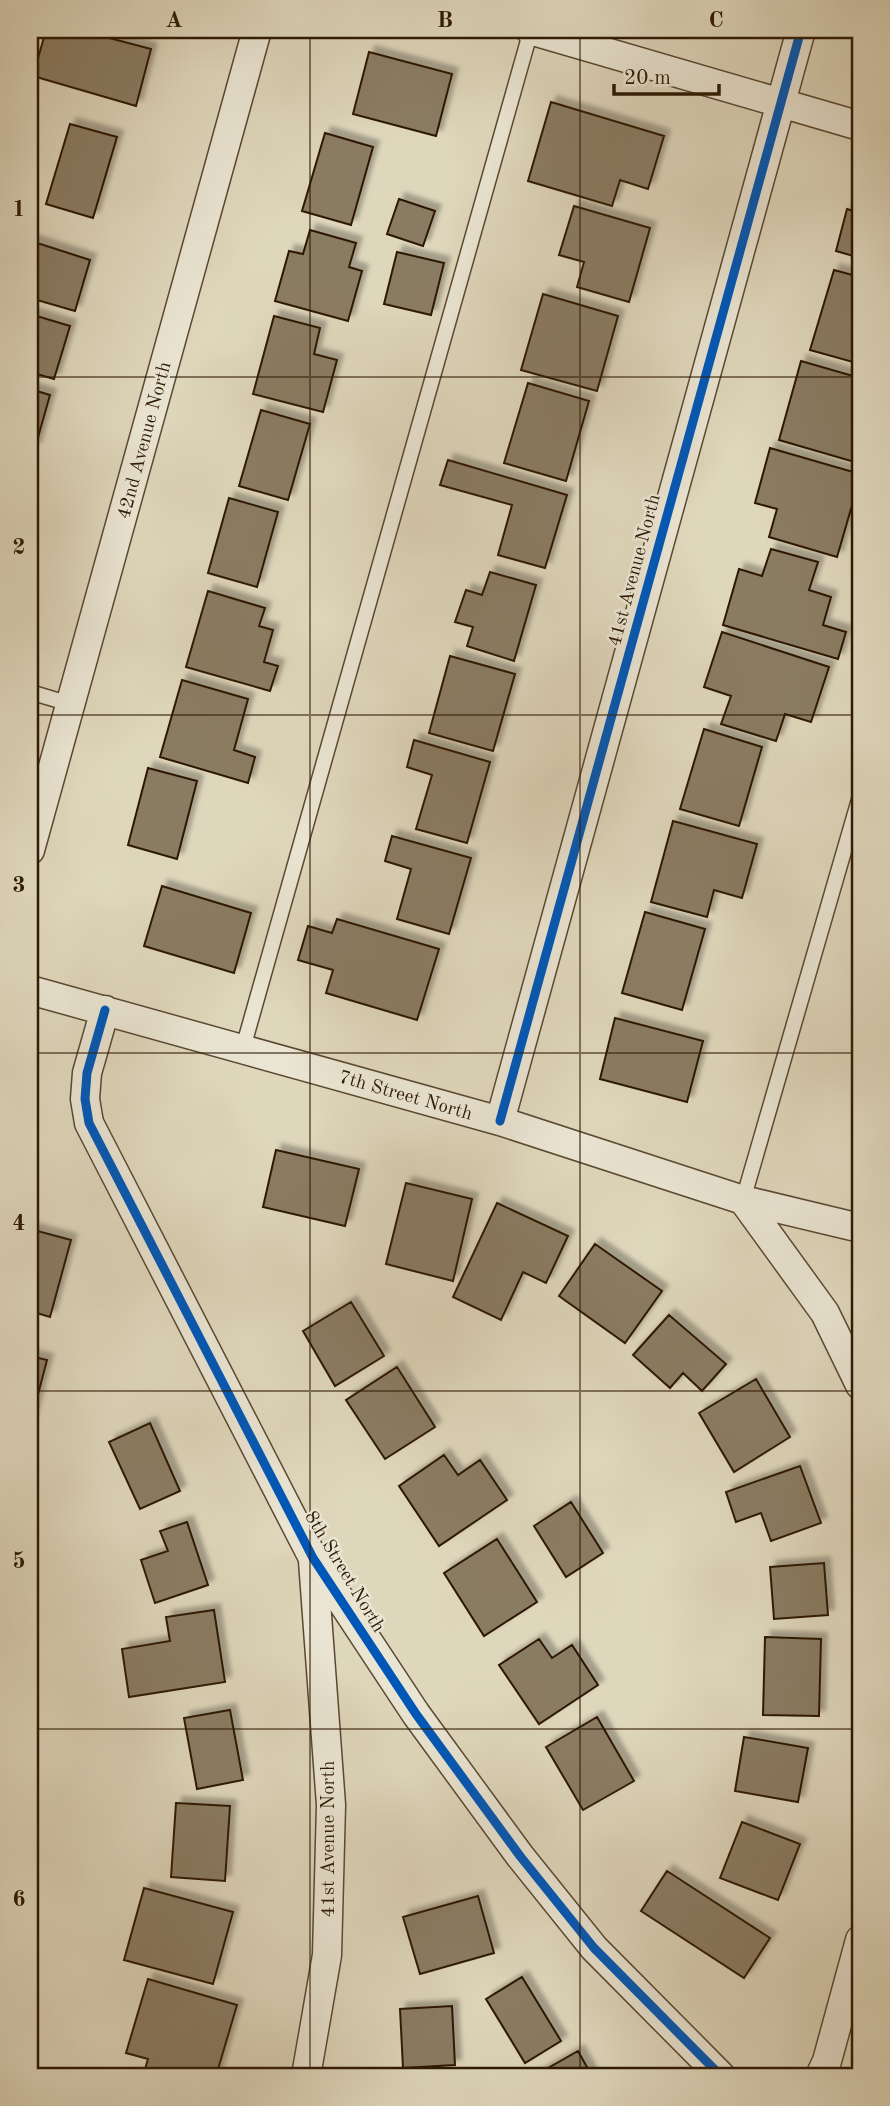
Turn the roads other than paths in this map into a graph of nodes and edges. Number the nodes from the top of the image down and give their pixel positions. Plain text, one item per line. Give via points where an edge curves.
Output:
1 (257, 30) edge
2 (531, 30) edge
3 (801, 30) edge
4 (780, 103) junction
5 (860, 125) edge
6 (30, 692) edge
7 (70, 704) junction
8 (860, 796) edge
9 (30, 850) edge
10 (30, 990) edge
11 (105, 1010) junction
12 (243, 1048) junction
13 (500, 1121) junction
14 (743, 1199) junction
15 (860, 1228) edge
16 (860, 1385) edge
17 (313, 1558) junction
18 (860, 1940) edge
19 (306, 2076) edge
20 (721, 2076) edge
21 (820, 2076) edge

1 - 7 street, 42nd Avenue North
2 - 4 street
2 - 12 lane
3 - 4 street, 41st Avenue North
4 - 5 street
4 - 13 street, 41st Avenue North
6 - 7 lane
7 - 9 street, 42nd Avenue North
8 - 14 lane
10 - 11 street, 7th Street North
11 - 12 street, 7th Street North
11 - 17 street, 8th Street North via 87,1073 89,1123
12 - 13 street, 7th Street North
13 - 14 street, 7th Street North
14 - 15 street, 7th Street North
14 - 16 street via 825,1313
17 - 19 street, 41st Avenue North via 331,1805 327,1955
17 - 20 street, 8th Street North via 416,1714 520,1856 594,1948
18 - 21 street

